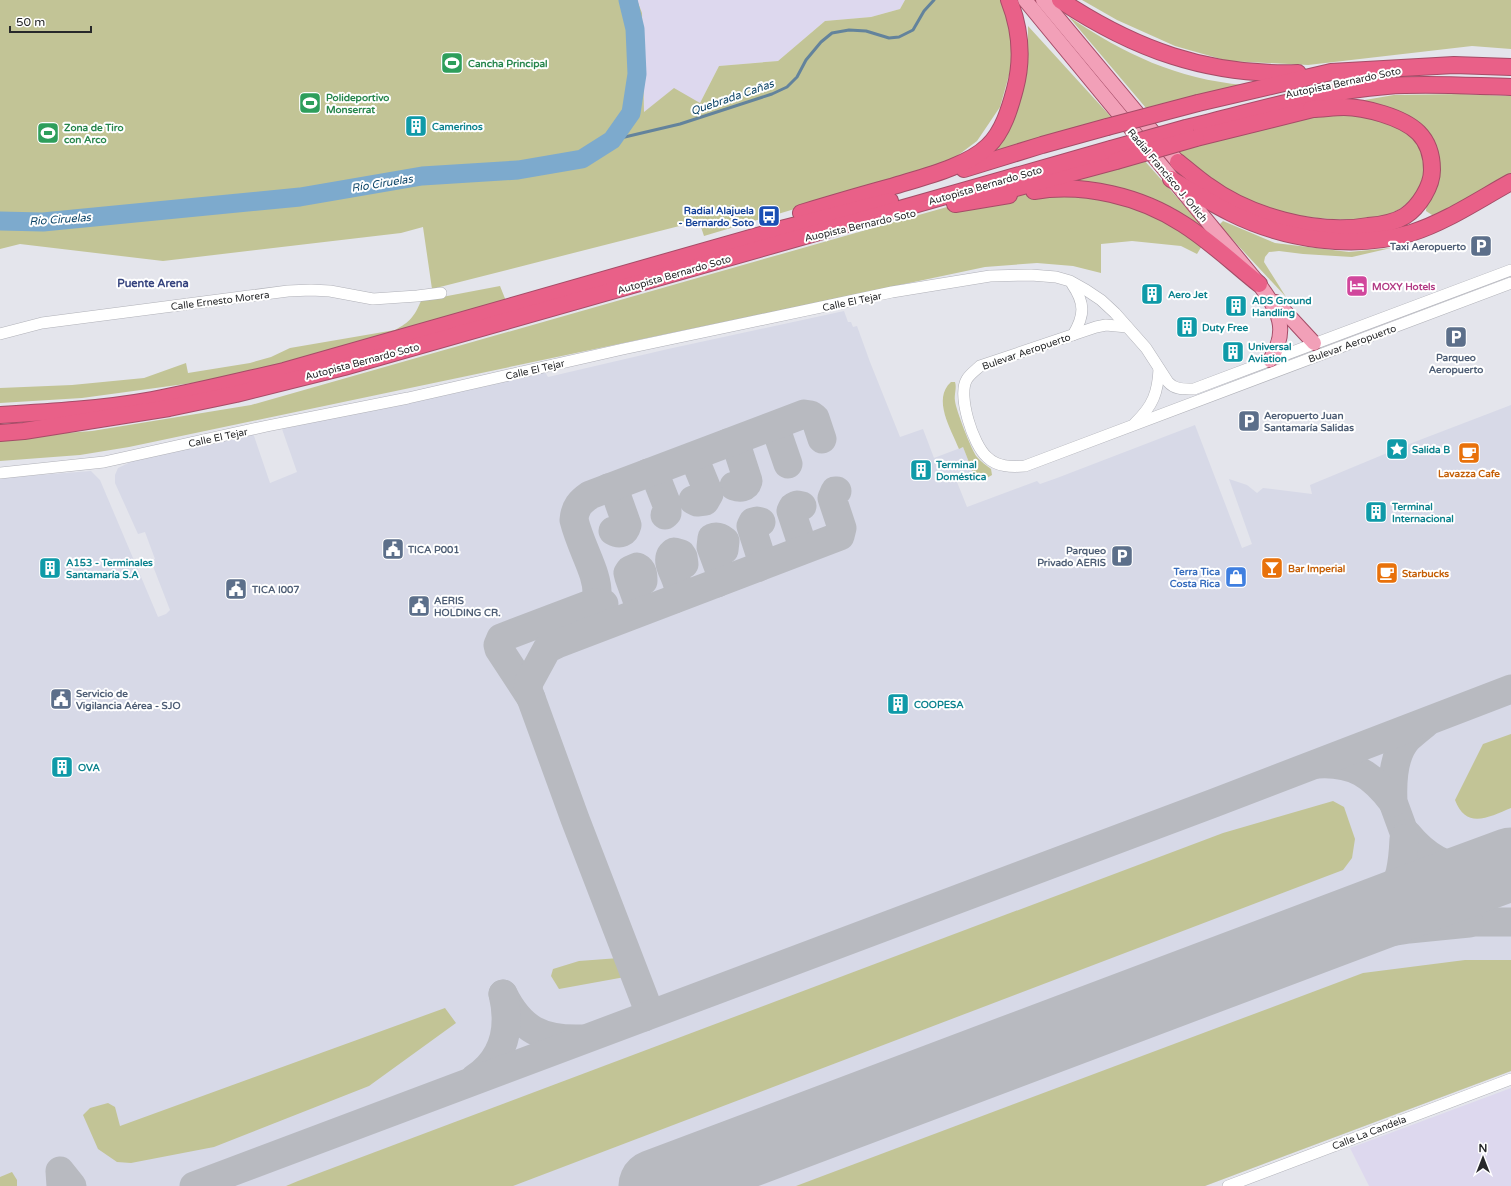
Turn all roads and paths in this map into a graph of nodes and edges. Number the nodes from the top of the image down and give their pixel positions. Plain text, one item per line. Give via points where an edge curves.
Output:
1 (1009, 0) edge
2 (1025, 0) edge
3 (1043, 0) edge
4 (1060, 0) edge
5 (1511, 67) edge
6 (1413, 68) junction
7 (1331, 72) junction
8 (1416, 85) junction
9 (1511, 87) edge
10 (1311, 109) junction
11 (1187, 129) junction
12 (1110, 144) junction
13 (1178, 162) joint
14 (1171, 179) junction
15 (1511, 182) edge
16 (955, 204) junction
17 (787, 234) junction
18 (1511, 270) edge
19 (1070, 281) junction
20 (1511, 283) edge
21 (1259, 284) junction
22 (441, 293) dead end
23 (500, 310) junction
24 (1127, 327) junction
25 (0, 334) edge
26 (1073, 335) junction
27 (1314, 343) junction
28 (1270, 360) junction
29 (1159, 368) junction
30 (0, 415) edge
31 (1131, 426) junction
32 (0, 433) edge
33 (0, 473) edge
34 (1511, 1079) edge
35 (1228, 1186) edge

1 - 23 highway via 1020,42 1018,79 1002,126 988,146 977,154 932,175 582,278
2 - 14 main road, Radial Francisco J. Orlich
3 - 13 main road, Radial Francisco J. Orlich
4 - 7 highway via 1101,26 1146,47 1212,67 1261,73
5 - 6 highway via 1454,65
6 - 7 highway, Autopista Bernardo Soto
6 - 11 highway, Autopista Bernardo Soto via 1274,96
7 - 12 highway, Autopista Bernardo Soto, bridge via 1198,103
8 - 9 highway
8 - 10 highway, Autopista Bernardo Soto
8 - 11 highway, Autopista Bernardo Soto via 1343,91 1285,103
10 - 11 highway, Autopista Bernardo Soto
10 - 13 highway via 1365,109 1404,121 1414,128 1426,143 1432,162 1432,175 1428,187 1418,203 1405,216 1386,224 1358,228 1314,226 1271,216 1236,202 1207,186
11 - 12 highway, Autopista Bernardo Soto
11 - 12 highway, Autopista Bernardo Soto, bridge
12 - 16 highway, Autopista Bernardo Soto
12 - 17 highway, Autopista Bernardo Soto via 929,191
14 - 15 highway via 1232,214 1268,228 1328,240 1396,237 1412,232 1456,213
14 - 21 main road, Radial Francisco J. Orlich
16 - 17 highway, Auopista Bernardo Soto
16 - 21 highway via 1046,189 1071,188 1115,195 1182,223
17 - 23 highway, Autopista Bernardo Soto
17 - 32 highway, Autopista Bernardo Soto via 344,367 169,408
18 - 27 street, Bulevar Aeropuerto
19 - 24 street, Calle El Tejar via 1101,300
19 - 26 street via 1078,293 1082,307 1080,322
19 - 33 street, Calle El Tejar via 1031,274 990,276 892,292 104,462
20 - 31 street, Bulevar Aeropuerto
21 - 27 main road
21 - 28 main road, Radial Francisco J. Orlich via 1278,315 1281,325 1279,343
22 - 25 street, Calle Ernesto Morera via 373,299 330,291 288,291 42,323
23 - 30 highway, Autopista Bernardo Soto via 344,355 221,386 151,400
24 - 26 street, Bulevar Aeropuerto via 1106,326
24 - 29 street, Bulevar Aeropuerto via 1146,348
26 - 31 street, Bulevar Aeropuerto via 980,366 967,379 964,390 965,403 973,434 982,452 1004,466 1024,466
27 - 28 street, Bulevar Aeropuerto
28 - 29 street, Bulevar Aeropuerto via 1194,389 1173,387
29 - 31 street via 1158,385 1153,401 1144,415
34 - 35 street, Calle La Candela

